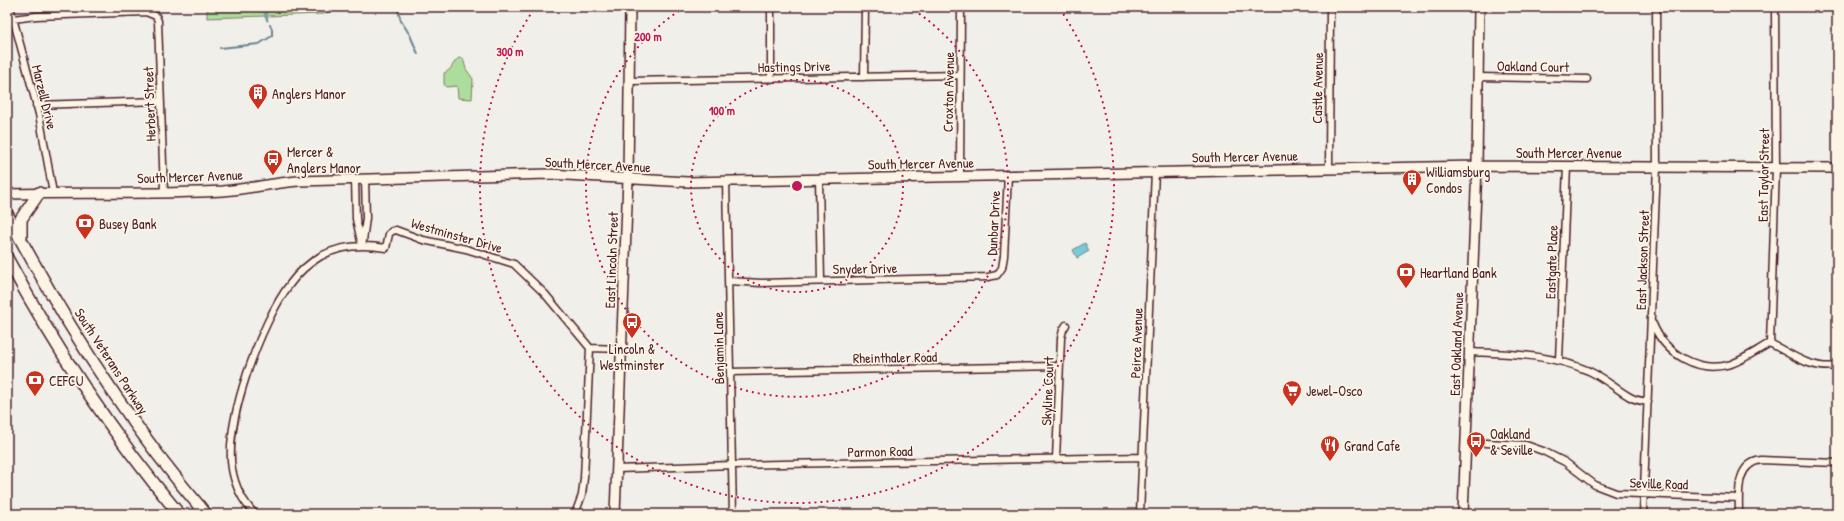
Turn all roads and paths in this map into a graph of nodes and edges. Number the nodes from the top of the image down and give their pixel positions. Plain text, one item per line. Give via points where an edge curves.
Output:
1 (10, 7) edge
2 (630, 7) edge
3 (771, 7) edge
4 (865, 7) edge
5 (961, 7) edge
6 (1330, 7) edge
7 (1479, 7) edge
8 (1656, 7) edge
9 (1775, 7) edge
10 (12, 19) junction
11 (960, 75) junction
12 (864, 77) junction
13 (1478, 77) junction
14 (771, 79) junction
15 (1587, 79) dead end
16 (629, 82) junction
17 (160, 101) junction
18 (36, 105) junction
19 (1477, 166) junction
20 (1567, 166) junction
21 (1657, 166) junction
22 (1329, 168) junction
23 (1776, 168) junction
24 (1837, 168) edge
25 (1155, 172) junction
26 (1008, 175) junction
27 (960, 176) junction
28 (355, 179) junction
29 (365, 179) junction
30 (628, 179) junction
31 (819, 179) junction
32 (726, 181) junction
33 (164, 192) junction
34 (53, 193) junction
35 (7, 194) edge
36 (39, 194) junction
37 (7, 214) edge
38 (20, 240) junction
39 (362, 246) junction
40 (7, 258) edge
41 (1000, 272) joint
42 (821, 281) junction
43 (729, 282) junction
44 (1652, 321) junction
45 (1066, 325) dead end
46 (1770, 343) junction
47 (590, 348) junction
48 (622, 349) junction
49 (1470, 352) junction
50 (1559, 360) junction
51 (1059, 366) junction
52 (1837, 366) edge
53 (730, 372) junction
54 (1648, 402) junction
55 (1466, 442) junction
56 (1143, 457) junction
57 (1056, 459) junction
58 (1837, 463) edge
59 (733, 465) junction
60 (617, 469) junction
61 (1644, 494) junction
62 (1739, 498) junction
63 (179, 514) edge
64 (206, 514) edge
65 (255, 514) edge
66 (575, 514) edge
67 (615, 514) edge
68 (733, 514) edge
69 (1140, 514) edge
70 (1463, 514) edge
71 (1643, 514) edge
72 (1738, 514) edge

1 - 10 street, Marzell Drive
2 - 16 main road, East Lincoln Street
3 - 14 street
4 - 12 street
5 - 11 street, Croxton Avenue
6 - 22 street, Castle Avenue
7 - 13 main road, East Oakland Avenue
8 - 21 street, East Jackson Street
9 - 23 street, East Taylor Street
10 - 17 street, Herbert Street via 146,12 156,16
10 - 18 street, Marzell Drive
11 - 12 street, Hastings Drive
11 - 27 street, Croxton Avenue
12 - 14 street, Hastings Drive
13 - 15 street, Oakland Court
13 - 19 main road, East Oakland Avenue
14 - 16 street, Hastings Drive
16 - 30 main road, East Lincoln Street
17 - 18 street
17 - 33 street, Herbert Street
18 - 34 street, Marzell Drive
19 - 20 main road, South Mercer Avenue
19 - 22 main road, South Mercer Avenue
19 - 49 main road, East Oakland Avenue
20 - 21 main road, South Mercer Avenue
20 - 50 street, Eastgate Place
21 - 23 main road, South Mercer Avenue
21 - 44 street, East Jackson Street
22 - 25 main road, South Mercer Avenue
23 - 24 main road, South Mercer Avenue
23 - 46 street, East Taylor Street
25 - 26 main road, South Mercer Avenue
25 - 56 street, Peirce Avenue
26 - 27 main road, South Mercer Avenue
26 - 41 street, Dunbar Drive via 1004,256
27 - 31 main road, South Mercer Avenue
28 - 29 main road, South Mercer Avenue
28 - 33 main road, South Mercer Avenue via 291,181 224,191
28 - 39 street via 356,219
29 - 30 main road, South Mercer Avenue via 549,174
29 - 39 street via 366,218
30 - 32 main road, South Mercer Avenue
30 - 48 main road, East Lincoln Street
31 - 32 main road, South Mercer Avenue
31 - 42 street
32 - 43 street, Benjamin Lane
33 - 34 main road, South Mercer Avenue
34 - 36 main road, South Mercer Avenue
35 - 36 main road, South Mercer Avenue
36 - 38 highway via 21,219
37 - 38 highway, South Veterans Parkway
38 - 64 highway, South Veterans Parkway via 112,392 145,439
39 - 47 street, Westminster Drive via 386,248 389,234 396,230 423,240 466,249 514,264 545,294
39 - 65 street, Westminster Drive via 336,249 317,259 297,275 278,304 257,345 241,394 230,451 238,490
40 - 63 highway via 81,382
41 - 42 street, Snyder Drive via 988,277
42 - 43 street, Snyder Drive
43 - 53 street, Benjamin Lane
44 - 46 street via 1669,349 1687,361 1701,365 1729,364
44 - 54 street, East Jackson Street
45 - 51 street, Skyline Court via 1062,330
46 - 52 street via 1807,363
47 - 48 street
47 - 66 street via 584,478 582,495
48 - 60 main road, East Lincoln Street
49 - 50 street via 1528,355
49 - 55 main road, East Oakland Avenue
50 - 54 street via 1591,372 1631,397
51 - 53 street, Rheinthaler Road
51 - 57 street, Skyline Court
53 - 59 street, Benjamin Lane
54 - 61 street, East Jackson Street
55 - 61 street, Seville Road via 1526,445 1558,458 1605,490
55 - 70 main road, East Oakland Avenue
56 - 57 street, Parmon Road
56 - 69 street, Peirce Avenue
57 - 59 street, Parmon Road
58 - 62 street via 1758,461 1748,466 1742,474
59 - 60 street, Parmon Road
59 - 68 street, Benjamin Lane
60 - 67 main road, East Lincoln Street
61 - 62 street, Seville Road
61 - 71 street, East Jackson Street
62 - 72 street

